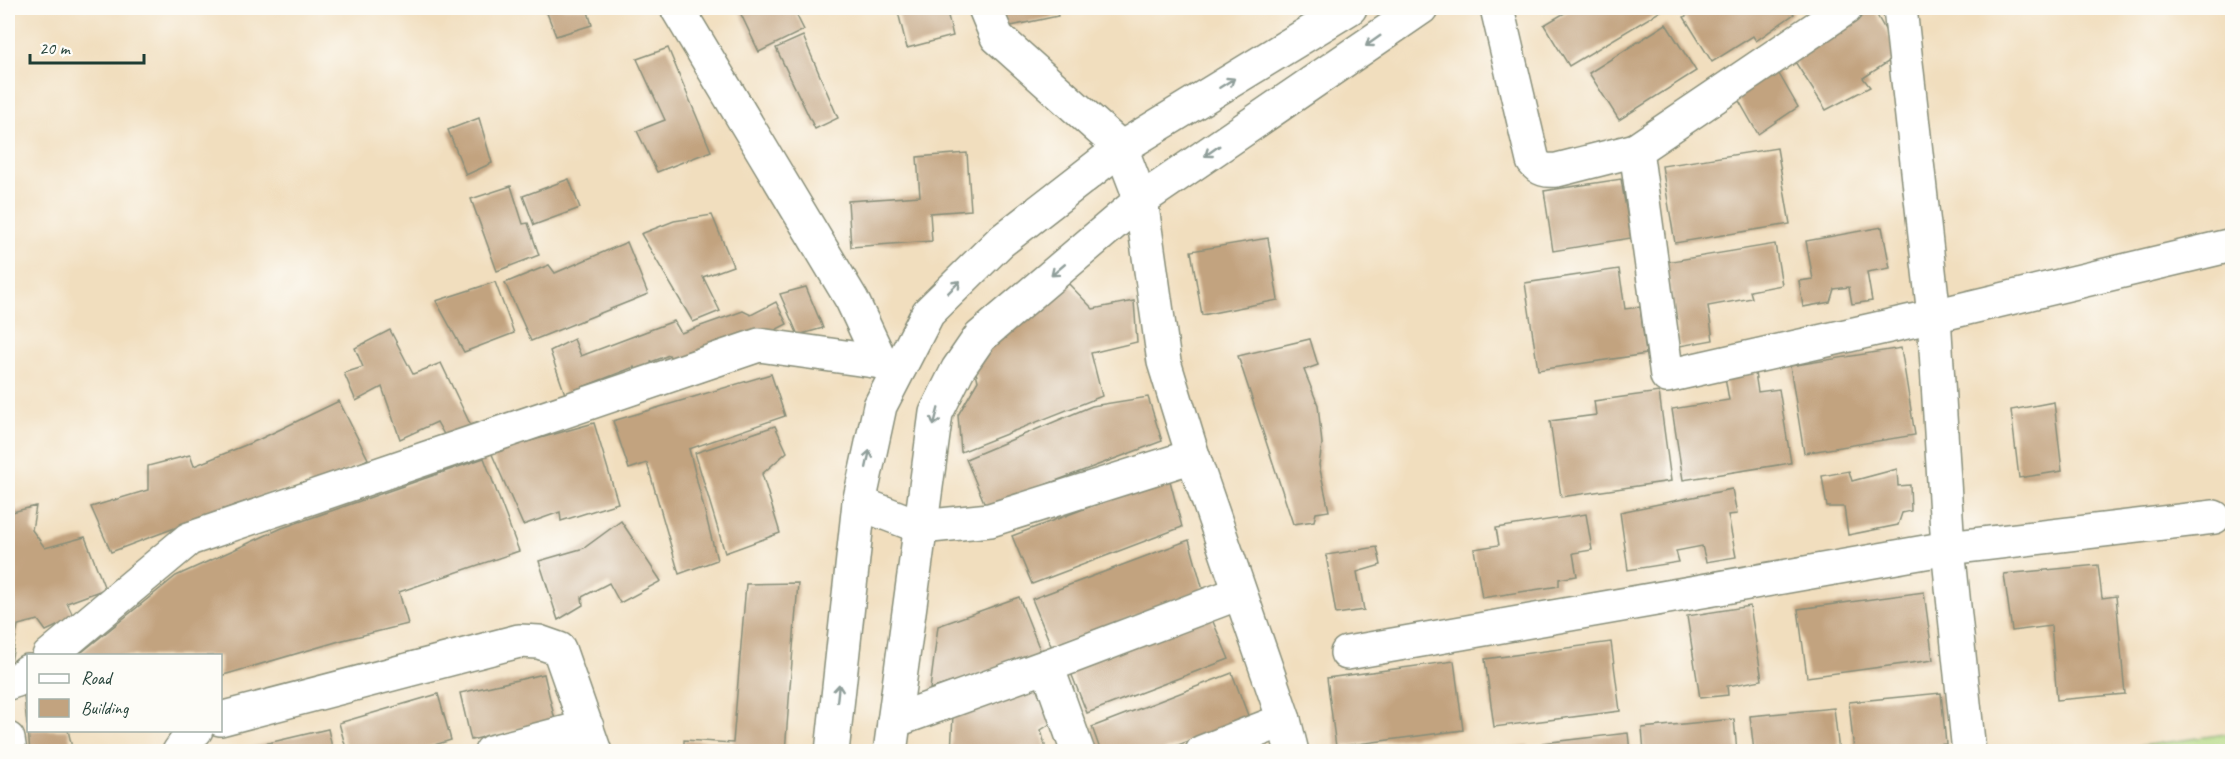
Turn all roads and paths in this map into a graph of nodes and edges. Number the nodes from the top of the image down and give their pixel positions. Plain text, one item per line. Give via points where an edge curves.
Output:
1 (677, 8) edge
2 (986, 8) edge
3 (1350, 8) edge
4 (1421, 8) edge
5 (1497, 8) edge
6 (1846, 8) edge
7 (1900, 8) edge
8 (1121, 148) junction
9 (1636, 150) junction
10 (1141, 200) junction
11 (2232, 245) edge
12 (1934, 316) junction
13 (890, 364) junction
14 (1193, 456) junction
15 (859, 503) junction
16 (2214, 517) dead end
17 (921, 527) junction
18 (1948, 548) junction
19 (1239, 593) junction
20 (1347, 653) dead end
21 (51, 654) edge
22 (1047, 666) junction
23 (27, 672) edge
24 (8, 683) edge
25 (222, 718) edge
26 (1284, 720) junction
27 (193, 732) edge
28 (892, 736) edge
29 (8, 739) edge
30 (591, 739) edge
31 (10, 752) edge
32 (179, 752) edge
33 (491, 752) edge
34 (832, 752) edge
35 (1078, 752) edge
36 (1202, 752) edge
37 (1292, 752) edge
38 (1969, 752) edge

1 - 13 street
2 - 8 street via 997,37
8 -> 3 street
4 -> 10 street
5 - 9 street via 1533,161 1538,167 1557,170
6 - 9 street
7 - 12 street
8 - 10 street
13 -> 8 street via 928,313 992,250
9 - 12 street via 1667,376
10 - 14 street via 1164,362
10 -> 17 street via 980,337 963,361 936,414
11 - 12 street
12 - 18 street
15 -> 13 street
13 - 21 street via 759,345 189,539
14 - 17 street via 990,520
14 - 19 street
15 - 17 street
34 -> 15 street
16 - 18 street
17 - 28 street
18 - 20 street
18 - 38 street
19 - 22 street
19 - 26 street
22 - 28 street
22 - 35 street
23 - 24 street
25 - 30 street via 519,642 539,642 559,649
26 - 36 street
26 - 37 street
27 - 32 street
29 - 31 street
30 - 33 street

